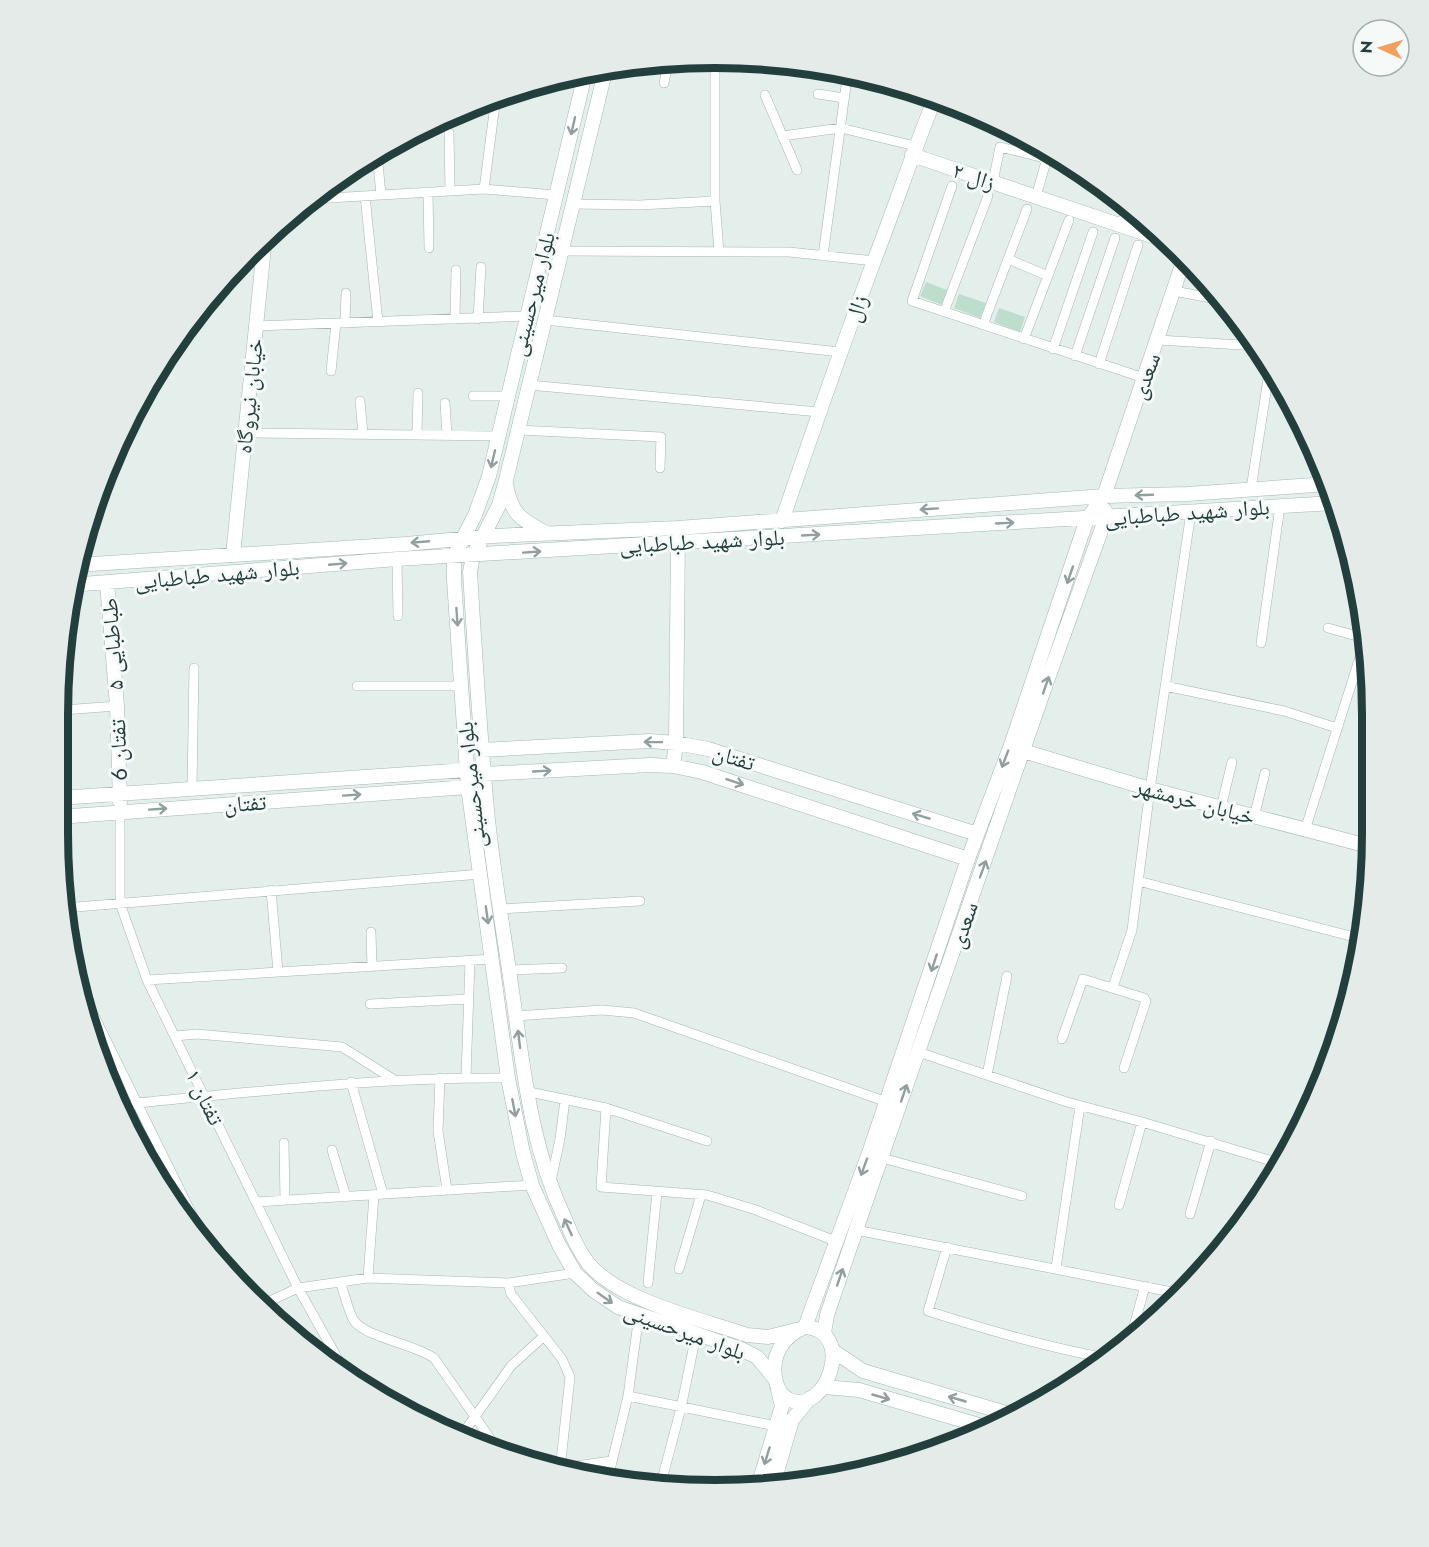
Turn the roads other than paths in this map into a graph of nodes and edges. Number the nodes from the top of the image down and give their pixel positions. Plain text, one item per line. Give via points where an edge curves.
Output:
1 (715, 68) edge
2 (667, 70) edge
3 (604, 77) edge
4 (584, 81) edge
5 (846, 81) edge
6 (664, 83) dead end
7 (582, 89) junction
8 (600, 94) junction
9 (818, 94) dead end
10 (765, 95) dead end
11 (844, 98) junction
12 (932, 106) edge
13 (495, 107) edge
14 (841, 128) junction
15 (449, 133) dead end
16 (782, 136) junction
17 (913, 150) junction
18 (1043, 157) edge
19 (1047, 159) edge
20 (378, 163) edge
21 (797, 170) dead end
22 (993, 182) junction
23 (952, 186) dead end
24 (484, 189) junction
25 (450, 191) junction
26 (428, 192) junction
27 (381, 195) junction
28 (556, 195) junction
29 (365, 196) junction
30 (988, 196) dead end
31 (1036, 197) junction
32 (325, 198) edge
33 (715, 201) junction
34 (573, 204) junction
35 (1027, 209) dead end
36 (1124, 214) edge
37 (1069, 220) dead end
38 (1093, 232) dead end
39 (1118, 232) junction
40 (1152, 239) edge
41 (1138, 245) dead end
42 (429, 248) dead end
43 (264, 251) edge
44 (562, 251) junction
45 (719, 252) junction
46 (823, 256) junction
47 (1008, 259) junction
48 (874, 261) junction
49 (481, 267) dead end
50 (1181, 267) edge
51 (456, 270) dead end
52 (1048, 276) junction
53 (1174, 291) junction
54 (346, 292) dead end
55 (1209, 298) edge
56 (944, 312) junction
57 (527, 316) junction
58 (455, 319) junction
59 (478, 319) junction
60 (545, 320) junction
61 (378, 322) junction
62 (340, 323) junction
63 (983, 325) junction
64 (256, 326) junction
65 (1024, 339) junction
66 (1158, 340) junction
67 (1245, 345) edge
68 (1053, 349) junction
69 (840, 352) junction
70 (1075, 356) junction
71 (1099, 364) junction
72 (331, 371) dead end
73 (1144, 378) junction
74 (1268, 380) edge
75 (529, 385) junction
76 (418, 393) dead end
77 (473, 396) dead end
78 (508, 396) junction
79 (360, 401) dead end
80 (445, 403) dead end
81 (819, 412) junction
82 (518, 430) junction
83 (245, 433) junction
84 (363, 434) junction
85 (417, 435) junction
86 (447, 435) junction
87 (498, 436) junction
88 (660, 468) dead end
89 (506, 480) junction
90 (1319, 485) edge
91 (1251, 489) junction
92 (1104, 496) junction
93 (480, 502) junction
94 (1326, 503) edge
95 (499, 505) junction
96 (1280, 506) junction
97 (1191, 512) junction
98 (1106, 518) junction
99 (1087, 519) junction
100 (782, 520) junction
101 (678, 528) junction
102 (548, 534) junction
103 (483, 537) junction
104 (461, 539) junction
105 (678, 542) junction
106 (233, 555) junction
107 (454, 556) junction
108 (473, 556) junction
109 (397, 559) junction
110 (86, 564) edge
111 (107, 583) junction
112 (81, 584) edge
113 (398, 616) dead end
114 (1328, 628) dead end
115 (1357, 637) edge
116 (1261, 643) dead end
117 (476, 658) junction
118 (1359, 659) edge
119 (459, 660) junction
120 (194, 668) dead end
121 (357, 686) dead end
122 (461, 686) junction
123 (1165, 686) junction
124 (117, 706) junction
125 (68, 710) edge
126 (1337, 729) junction
127 (676, 743) junction
128 (481, 750) junction
129 (1023, 751) junction
130 (1233, 762) dead end
131 (673, 766) junction
132 (467, 770) junction
133 (1265, 772) dead end
134 (484, 774) junction
135 (468, 787) junction
136 (192, 788) junction
137 (1150, 789) junction
138 (120, 795) junction
139 (68, 798) edge
140 (1221, 808) junction
141 (120, 811) junction
142 (68, 816) edge
143 (1254, 817) junction
144 (1305, 830) junction
145 (977, 834) junction
146 (1361, 844) edge
147 (968, 859) junction
148 (481, 874) junction
149 (1138, 881) junction
150 (271, 890) junction
151 (640, 901) dead end
152 (120, 903) junction
153 (72, 907) edge
154 (501, 909) junction
155 (371, 932) dead end
156 (1353, 937) edge
157 (493, 959) junction
158 (470, 961) junction
159 (372, 967) junction
160 (562, 968) dead end
161 (509, 970) junction
162 (278, 972) junction
163 (1007, 976) dead end
164 (147, 980) junction
165 (1113, 987) junction
166 (469, 999) junction
167 (370, 1004) dead end
168 (516, 1016) junction
169 (96, 1019) edge
170 (175, 1036) junction
171 (1062, 1039) dead end
172 (918, 1052) junction
173 (1124, 1068) dead end
174 (987, 1075) junction
175 (466, 1077) junction
176 (508, 1077) junction
177 (441, 1078) junction
178 (393, 1079) junction
179 (351, 1082) junction
180 (525, 1091) junction
181 (204, 1097) junction
182 (565, 1100) junction
183 (887, 1102) junction
184 (137, 1103) junction
185 (128, 1106) edge
186 (1080, 1106) junction
187 (606, 1108) junction
188 (1142, 1122) junction
189 (707, 1141) dead end
190 (1211, 1141) junction
191 (284, 1143) dead end
192 (332, 1150) dead end
193 (882, 1158) junction
194 (1272, 1161) edge
195 (532, 1185) junction
196 (550, 1186) junction
197 (447, 1190) junction
198 (657, 1192) junction
199 (378, 1195) junction
200 (701, 1195) junction
201 (346, 1197) junction
202 (1022, 1197) dead end
203 (285, 1201) junction
204 (256, 1202) junction
205 (1119, 1205) dead end
206 (190, 1210) edge
207 (1190, 1214) dead end
208 (856, 1230) junction
209 (837, 1242) junction
210 (947, 1247) junction
211 (1056, 1268) junction
212 (679, 1269) dead end
213 (576, 1273) junction
214 (368, 1278) junction
215 (340, 1282) junction
216 (508, 1283) junction
217 (648, 1283) dead end
218 (1145, 1286) junction
219 (298, 1288) junction
220 (1170, 1291) edge
221 (269, 1301) edge
222 (639, 1315) junction
223 (1134, 1324) edge
224 (801, 1329) junction
225 (824, 1333) junction
226 (696, 1335) junction
227 (544, 1336) junction
228 (832, 1350) junction
229 (336, 1356) edge
230 (1094, 1356) edge
231 (777, 1383) junction
232 (824, 1387) junction
233 (628, 1396) junction
234 (810, 1398) junction
235 (681, 1407) junction
236 (1003, 1412) edge
237 (475, 1415) junction
238 (976, 1424) edge
239 (776, 1426) junction
240 (465, 1429) edge
241 (492, 1439) edge
242 (559, 1460) edge
243 (612, 1461) junction
244 (582, 1465) edge
245 (610, 1471) edge
246 (776, 1476) edge
247 (663, 1477) edge
248 (761, 1478) edge

1 - 33 street
2 - 6 street
3 - 8 main road, بلوار میرحسینی
4 - 7 main road, بلوار میرحسینی
5 - 11 street
7 - 8 main road
7 -> 28 main road, بلوار میرحسینی
8 - 34 main road, بلوار میرحسینی
9 - 11 street
10 - 16 street
11 - 14 street
12 - 17 main road, زال
13 - 24 street
14 - 16 street
14 - 17 street
14 - 46 street
15 - 25 street
16 - 21 street
17 - 22 main road, زال ۲
17 - 48 main road, زال
18 - 22 street via 1000,147
19 - 31 street
20 - 27 street
22 - 31 main road, زال ۲
23 - 56 street via 912,301
24 - 25 street
24 - 28 street
25 - 26 street
26 - 27 street
26 - 42 street
27 - 29 street
28 - 57 main road, بلوار میرحسینی
29 - 32 street
29 - 61 street
30 - 56 street
31 - 39 main road, زال ۲
33 - 34 street
33 - 45 street
34 - 44 main road, بلوار میرحسینی
35 - 47 street
36 - 39 street
37 - 52 street
38 - 68 street
39 - 40 main road, زال ۲
39 - 70 street
41 - 71 street
43 - 64 main road, خیابان نیروگاه
44 - 45 street
44 - 60 main road, بلوار میرحسینی
45 - 46 street
46 - 48 street
47 - 52 street
47 - 63 street
48 - 69 main road, زال
49 - 59 street
50 - 53 main road, سعدی
51 - 58 street
52 - 65 street
53 - 55 street
53 - 66 main road, سعدی
54 - 62 street
56 - 63 street
57 - 59 street
57 - 78 main road, بلوار میرحسینی
58 - 59 street
58 - 61 street
60 - 69 street
60 - 75 main road, بلوار میرحسینی
61 - 62 street
62 - 64 street
62 - 72 street
63 - 65 street
64 - 83 main road, خیابان نیروگاه
65 - 68 street
66 - 67 street
66 - 73 main road, سعدی
68 - 70 street
69 - 81 main road, زال
70 - 71 street
71 - 73 street
73 - 92 main road, سعدی
74 - 91 street
75 - 81 street
75 - 82 main road, بلوار میرحسینی
76 - 85 street
77 - 78 street
78 - 87 main road, بلوار میرحسینی
79 - 84 street
80 - 86 street
81 - 100 main road, زال
82 - 88 street via 661,437
82 - 89 main road, بلوار میرحسینی
83 - 84 street
83 - 106 main road, خیابان نیروگاه
84 - 85 street
85 - 86 street
86 - 87 street
87 -> 93 main road, بلوار میرحسینی
89 - 95 main road, بلوار میرحسینی
89 - 102 main road via 512,509
90 - 91 main road, بلوار شهید طباطبایی
91 -> 92 main road, بلوار شهید طباطبایی
92 - 98 main road
92 - 99 main road, سعدی
92 -> 100 main road, بلوار شهید طباطبایی
93 - 95 main road via 486,509
93 - 104 main road, بلوار میرحسینی
94 - 96 main road, بلوار شهید طباطبایی
95 - 103 main road, بلوار میرحسینی
96 - 97 main road, بلوار شهید طباطبایی
96 - 116 street
97 - 98 main road, بلوار شهید طباطبایی
97 - 123 street
98 - 99 main road, بلوار شهید طباطبایی
129 -> 98 main road, سعدی
105 -> 99 main road, بلوار شهید طباطبایی
99 -> 145 main road, سعدی
100 - 101 main road, بلوار شهید طباطبایی
101 - 102 main road, بلوار شهید طباطبایی
101 - 105 main road
102 - 103 main road, بلوار شهید طباطبایی
103 - 104 main road, بلوار شهید طباطبایی
103 - 108 main road, بلوار میرحسینی
104 -> 106 main road, بلوار شهید طباطبایی
104 - 107 main road, بلوار میرحسینی
108 -> 105 main road, بلوار شهید طباطبایی
105 - 127 main road
106 - 110 main road, بلوار شهید طباطبایی
107 - 108 main road, بلوار شهید طباطبایی
107 - 109 main road, بلوار شهید طباطبایی
107 -> 119 main road, بلوار میرحسینی
108 - 117 main road, بلوار میرحسینی via 470,572
111 -> 109 main road, بلوار شهید طباطبایی
109 - 113 street
111 - 112 main road, بلوار شهید طباطبایی
111 - 124 main road, طباطبایی ۵
114 - 115 street
117 - 119 main road
117 - 128 main road, بلوار میرحسینی
118 - 126 street
119 - 122 main road, بلوار میرحسینی
120 - 136 street
121 - 122 street
122 - 132 main road, بلوار میرحسینی
123 - 126 street via 1284,711
123 - 137 street
124 - 125 street
124 - 138 main road, تفتان 6
126 - 144 street
127 -> 128 main road, تفتان
127 - 131 main road
145 -> 127 main road, تفتان via 708,749
128 - 134 main road, بلوار میرحسینی
129 - 137 main road, خیابان خرمشهر
172 -> 129 main road, سعدی
130 - 140 street
134 -> 131 main road, تفتان
131 -> 147 main road, تفتان
132 - 135 main road, بلوار میرحسینی
132 - 136 main road, تفتان
133 - 143 street
134 - 154 main road, بلوار میرحسینی
141 -> 135 main road, تفتان
135 - 148 main road, بلوار میرحسینی
136 - 138 main road, تفتان
137 - 140 main road, خیابان خرمشهر
137 - 149 street
138 - 139 main road, تفتان
138 - 141 main road, تفتان 6
140 - 143 main road, خیابان خرمشهر
141 - 142 main road, تفتان
141 - 152 street, تفتان ۱
143 - 144 main road, خیابان خرمشهر
144 - 146 main road, خیابان خرمشهر
145 - 147 main road, سعدی
147 -> 183 main road, سعدی
148 - 150 street
148 -> 157 main road, بلوار میرحسینی
149 - 156 street
149 - 165 street via 1132,930
150 - 152 street
150 - 162 street
151 - 154 street
152 - 153 street
152 - 164 street, تفتان ۱
154 - 161 main road, بلوار میرحسینی
155 - 159 street
157 - 158 street
157 - 176 main road, بلوار میرحسینی
158 - 159 street
158 - 166 street
159 - 162 street
160 - 161 street
161 - 168 main road, بلوار میرحسینی
162 - 164 street
163 - 174 street
164 - 170 street, تفتان ۱
165 - 171 street via 1083,979
165 - 173 street via 1146,1001
166 - 167 street
166 - 175 street
180 -> 168 main road, بلوار میرحسینی
168 - 183 street via 602,1010 634,1013
169 - 184 street
170 - 178 street via 197,1034 342,1047
170 - 181 street, تفتان ۱
172 - 174 street
193 -> 172 main road, سعدی
174 - 186 street
175 - 176 street
175 - 177 street
176 -> 195 main road, بلوار میرحسینی
177 - 178 street
177 - 197 street via 438,1131
178 - 179 street
179 - 181 street
179 - 199 street
180 - 182 street
180 - 196 main road, بلوار میرحسینی
181 - 184 street
181 - 204 street, تفتان ۱
182 - 187 street
182 - 196 street
183 -> 209 main road, سعدی
184 - 185 street
184 - 206 street
186 - 188 street
186 - 211 street
187 - 189 street
187 - 198 street via 601,1187
188 - 190 street
188 - 205 street
190 - 194 street
190 - 207 street
191 - 203 street
192 - 201 street
193 - 202 street
193 - 208 main road, سعدی
195 - 197 street
195 - 213 main road, بلوار میرحسینی
224 -> 196 main road, بلوار میرحسینی via 768,1337 747,1335 625,1293 588,1263
197 - 199 street
198 - 200 street
198 - 217 street
199 - 201 street
199 - 214 street
200 - 209 street via 756,1210
200 - 212 street
201 - 203 street
203 - 204 street
204 - 219 street, تفتان ۱
208 - 210 street
225 -> 208 main road, سعدی
209 - 224 main road, سعدی
210 - 211 street
210 - 230 street via 928,1311 990,1331
211 - 218 street
213 - 216 street
213 -> 222 main road, بلوار میرحسینی via 618,1307
214 - 215 street
214 - 216 street
215 - 219 street
215 - 237 street via 355,1322 434,1358
216 - 227 street via 511,1294
218 - 220 street
218 - 223 street
219 - 221 street
219 - 229 street, تفتان ۱
222 - 226 main road, بلوار میرحسینی
222 - 233 street
224 - 225 main road via 815,1327
224 - 231 main road via 783,1342 776,1355
225 - 228 main road
226 - 231 main road, بلوار میرحسینی via 757,1357
226 - 235 street
227 - 237 street via 512,1366
227 - 242 street via 570,1377
228 - 232 main road via 831,1373
236 -> 228 main road via 863,1371
231 - 234 main road via 783,1396 791,1401
231 - 239 main road via 782,1406
232 - 234 main road
232 -> 238 main road via 859,1390
233 - 235 street
233 - 243 street
234 - 246 main road via 792,1420
235 - 239 street
235 - 247 street
237 - 240 street
237 - 241 street
239 -> 248 main road
243 - 244 street
243 - 245 street

